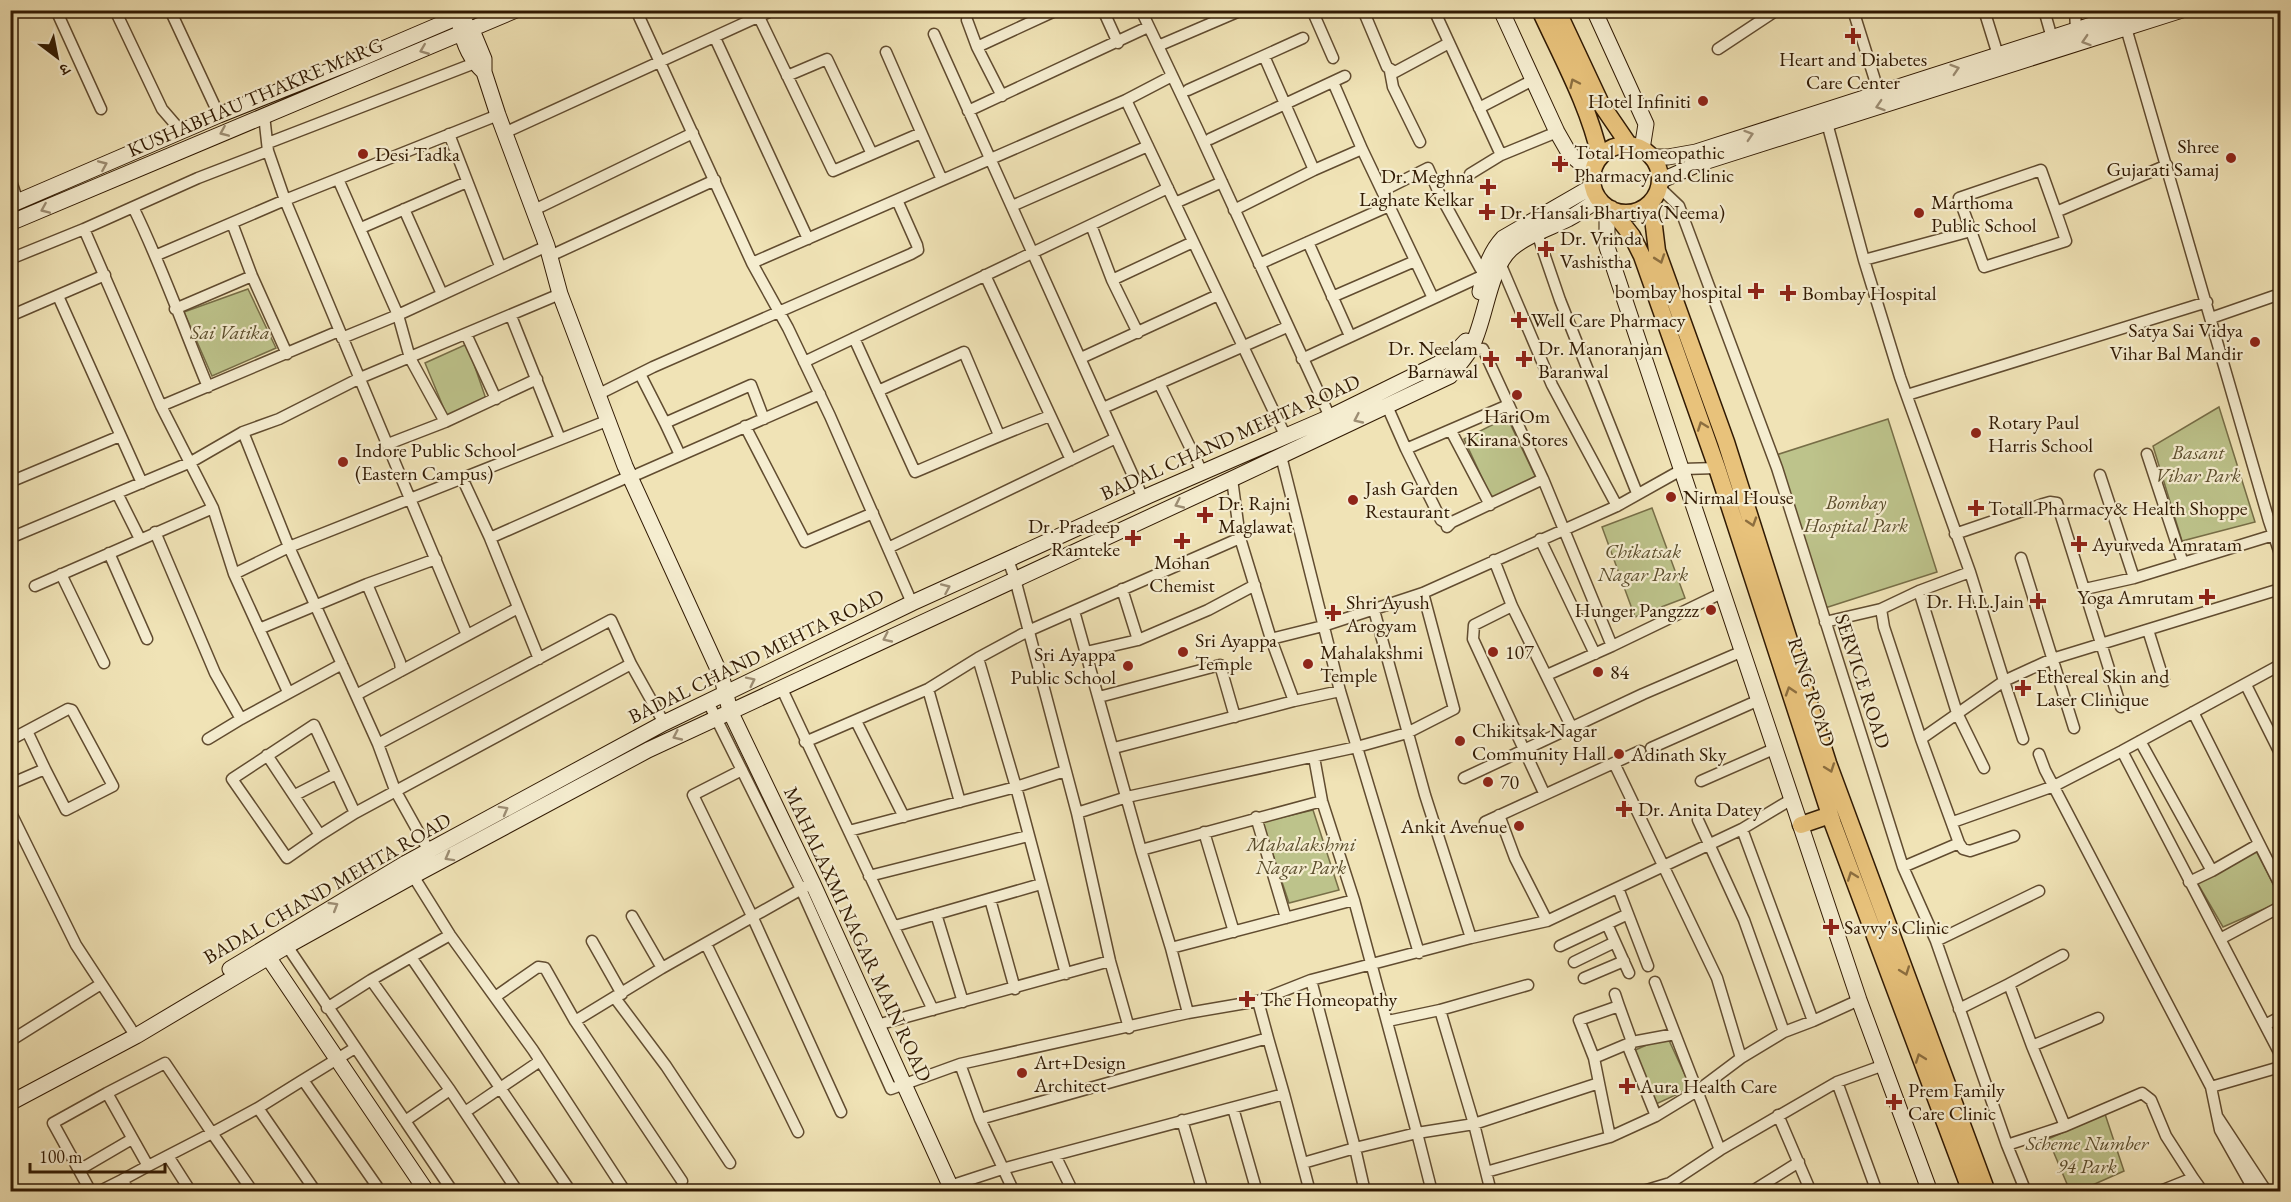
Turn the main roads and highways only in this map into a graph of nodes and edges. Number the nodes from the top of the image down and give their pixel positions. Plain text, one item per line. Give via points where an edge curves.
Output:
1 (1540, 10) edge
2 (1557, 10) edge
3 (1641, 150) junction
4 (1600, 158) junction
5 (1601, 195) junction
6 (1651, 202) junction
7 (1830, 815) junction
8 (1801, 825) road end
9 (1971, 1191) edge
10 (1988, 1191) edge

4 -> 1 main road via 1595,132
2 - 3 main road via 1600,104
3 - 4 main road via 1618,146
3 - 6 main road via 1659,172 1660,184
4 - 5 main road
5 - 6 main road via 1632,212
7 -> 5 main road, RING ROAD via 1717,468 1642,256
6 -> 10 main road, RING ROAD via 1657,251 1726,442 1828,763
7 - 8 main road
9 -> 7 main road, RING ROAD

